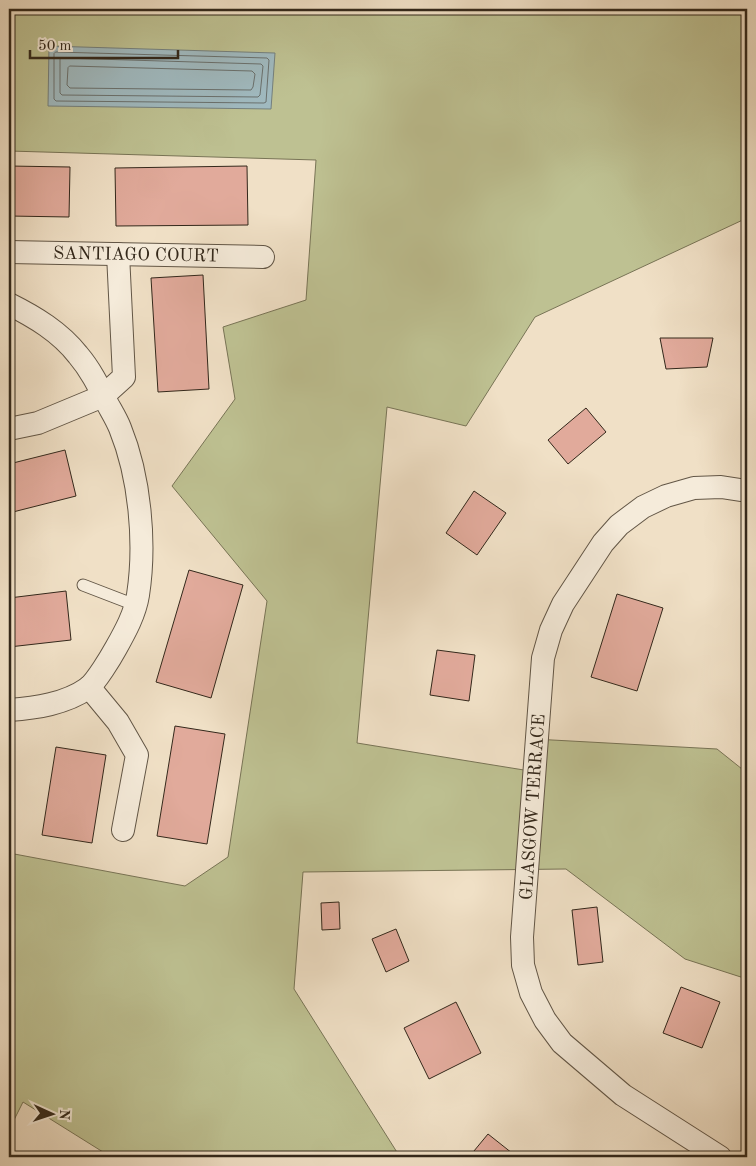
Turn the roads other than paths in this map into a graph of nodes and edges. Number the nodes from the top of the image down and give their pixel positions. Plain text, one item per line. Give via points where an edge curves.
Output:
1 (9, 252) edge
2 (118, 254) junction
3 (263, 257) dead end
4 (9, 304) edge
5 (103, 396) junction
6 (9, 429) edge
7 (747, 491) edge
8 (83, 585) dead end
9 (135, 605) junction
10 (89, 687) junction
11 (9, 710) edge
12 (123, 830) dead end
13 (720, 1157) edge

1 - 2 street, SANTIAGO COURT
2 - 3 street, SANTIAGO COURT
2 - 5 street via 124,377
4 - 5 street via 57,333 78,355
5 - 6 street via 38,423
5 - 9 street via 120,428 132,466 139,506 141,556
7 - 13 street, GLASGOW TERRACE via 722,487 694,488 643,507 619,525 603,543 563,604 550,630 543,658 522,936 524,965 531,992 545,1020 562,1043 623,1095
8 - 9 lane
9 - 10 street via 111,658
10 - 11 street via 55,704
10 - 12 street via 118,722 137,755

